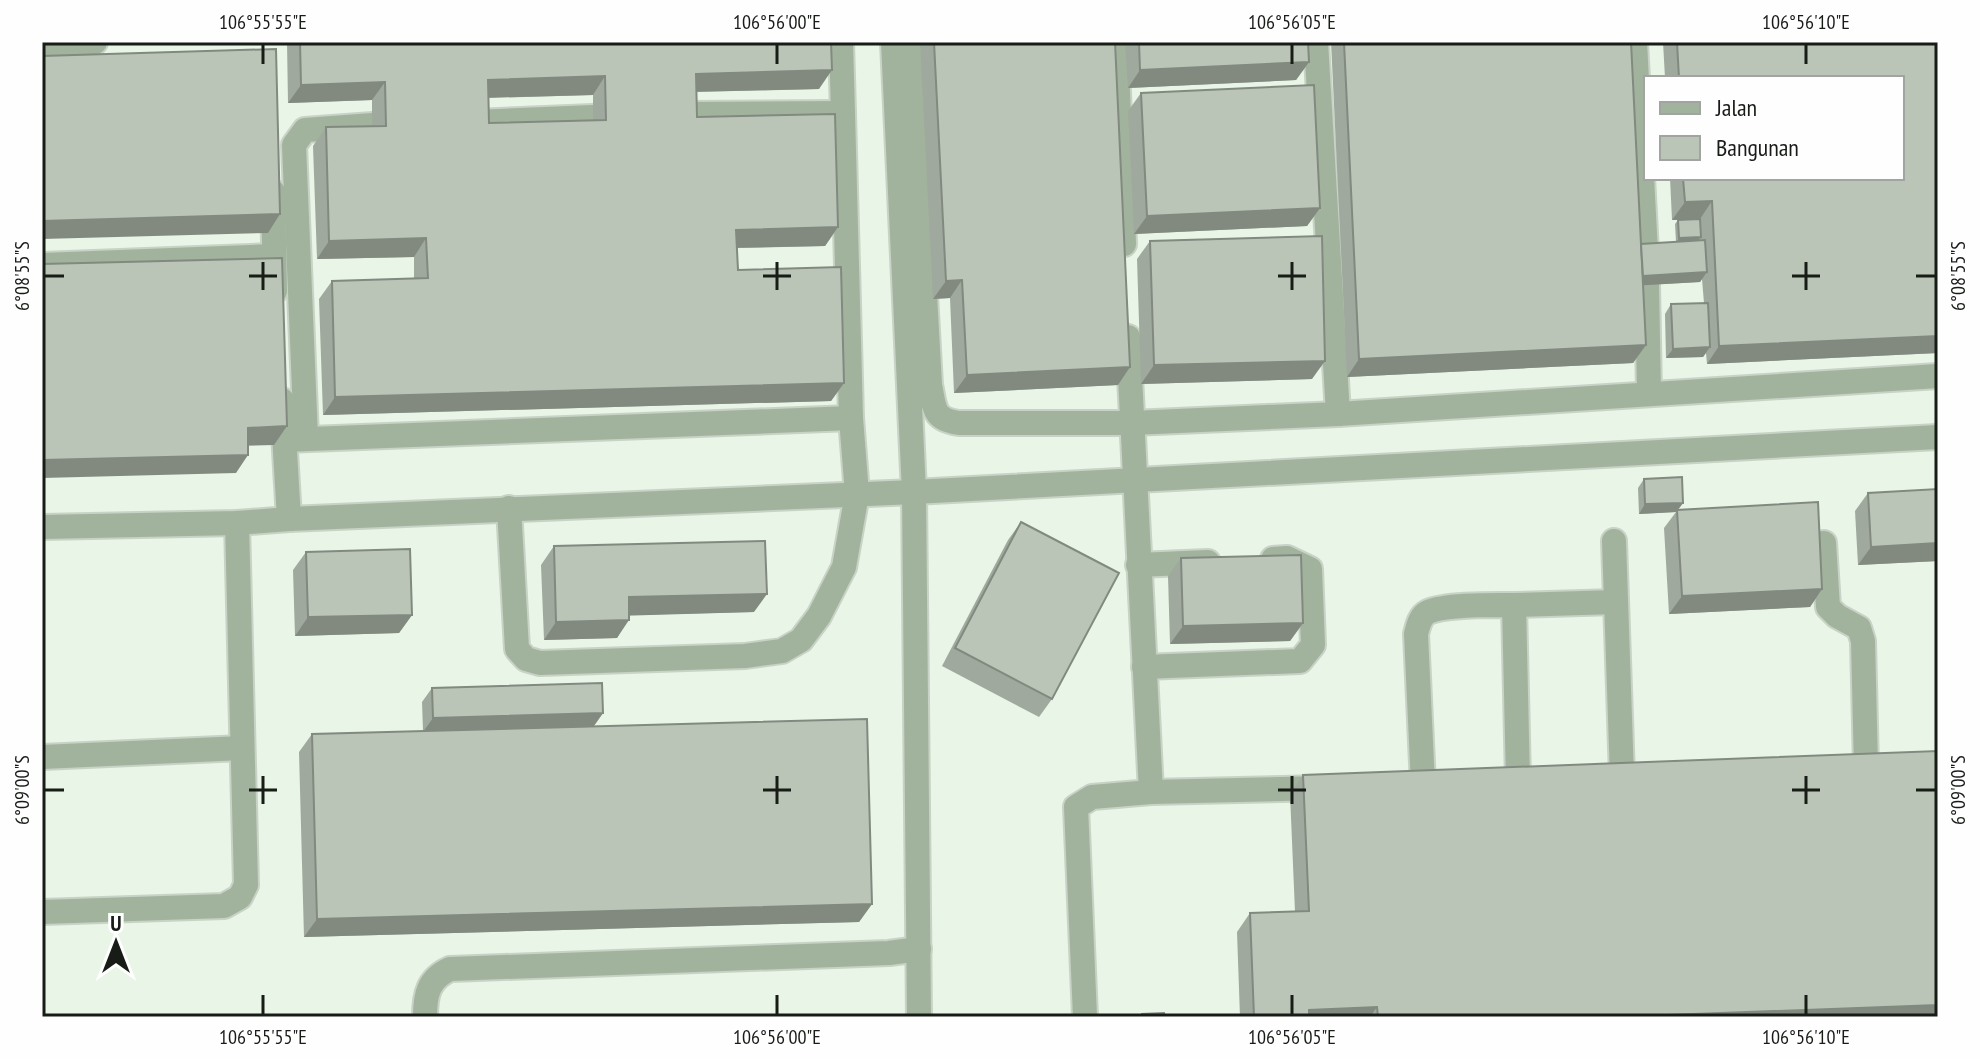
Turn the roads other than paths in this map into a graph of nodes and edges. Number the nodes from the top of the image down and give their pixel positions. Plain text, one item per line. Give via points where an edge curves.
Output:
1 (95, 42) edge
2 (841, 42) edge
3 (893, 42) edge
4 (911, 42) edge
5 (1116, 42) edge
6 (1316, 42) edge
7 (1635, 42) edge
8 (42, 44) edge
9 (843, 113) junction
10 (683, 114) edge
11 (593, 117) edge
12 (476, 122) edge
13 (373, 125) edge
14 (272, 130) edge
15 (1646, 253) edge
16 (273, 256) junction
17 (1130, 258) dead end
18 (42, 265) edge
19 (847, 270) junction
20 (817, 271) edge
21 (1647, 285) edge
22 (277, 317) edge
23 (1127, 317) edge
24 (1938, 376) edge
25 (280, 379) edge
26 (1649, 393) junction
27 (1338, 414) junction
28 (851, 418) junction
29 (1132, 423) junction
30 (1938, 437) edge
31 (295, 439) junction
32 (1134, 480) junction
33 (914, 492) junction
34 (857, 494) junction
35 (509, 508) junction
36 (289, 519) junction
37 (237, 523) junction
38 (42, 527) edge
39 (1614, 541) dead end
40 (1824, 543) dead end
41 (1257, 560) edge
42 (1227, 561) edge
43 (1138, 565) junction
44 (1616, 602) junction
45 (1514, 605) junction
46 (1144, 667) junction
47 (242, 748) junction
48 (42, 757) edge
49 (1895, 765) edge
50 (1866, 767) junction
51 (1836, 768) edge
52 (1653, 776) edge
53 (1622, 777) junction
54 (1592, 778) edge
55 (1548, 780) edge
56 (1518, 781) junction
57 (1488, 783) edge
58 (1425, 785) edge
59 (1343, 787) edge
60 (1151, 792) junction
61 (42, 912) edge
62 (919, 949) junction
63 (425, 1017) edge
64 (919, 1017) edge
65 (1085, 1017) edge

1 - 8 lane
2 - 9 lane
3 - 33 lane
4 - 29 lane via 930,385 936,412 944,421 959,423
5 - 17 lane
6 - 27 lane via 1320,248
7 - 15 lane
9 - 10 lane
9 - 19 lane
11 - 12 lane
13 - 31 lane via 305,130 294,145
14 - 16 lane
16 - 18 lane
16 - 22 lane
19 - 20 lane
19 - 28 lane
21 - 26 lane
23 - 29 lane
24 - 26 lane
25 - 31 lane
26 - 27 lane
27 - 29 lane
28 - 31 lane
28 - 34 lane
29 - 32 lane
30 - 32 lane
31 - 36 lane
32 - 33 lane
32 - 43 lane
33 - 34 lane
33 - 62 lane
34 - 35 lane
34 - 35 lane via 844,567 819,616 801,640 782,651 745,656 540,663 526,659 517,649
35 - 36 lane
36 - 37 lane
37 - 38 lane
37 - 47 lane
39 - 44 lane
40 - 50 lane via 1828,607 1859,628 1863,641
41 - 46 lane via 1287,558 1310,569 1313,645 1300,661
42 - 43 lane
43 - 46 lane
44 - 45 lane
44 - 53 lane
45 - 56 lane
45 - 58 lane via 1429,612 1421,618 1416,634
46 - 60 lane
47 - 48 lane
47 - 61 lane via 246,885 240,897 224,906
49 - 50 lane
50 - 51 lane
52 - 53 lane
53 - 54 lane
55 - 56 lane
56 - 57 lane
59 - 60 lane
60 - 65 lane via 1092,797 1076,807
62 - 63 lane via 450,969 429,986
62 - 64 lane

